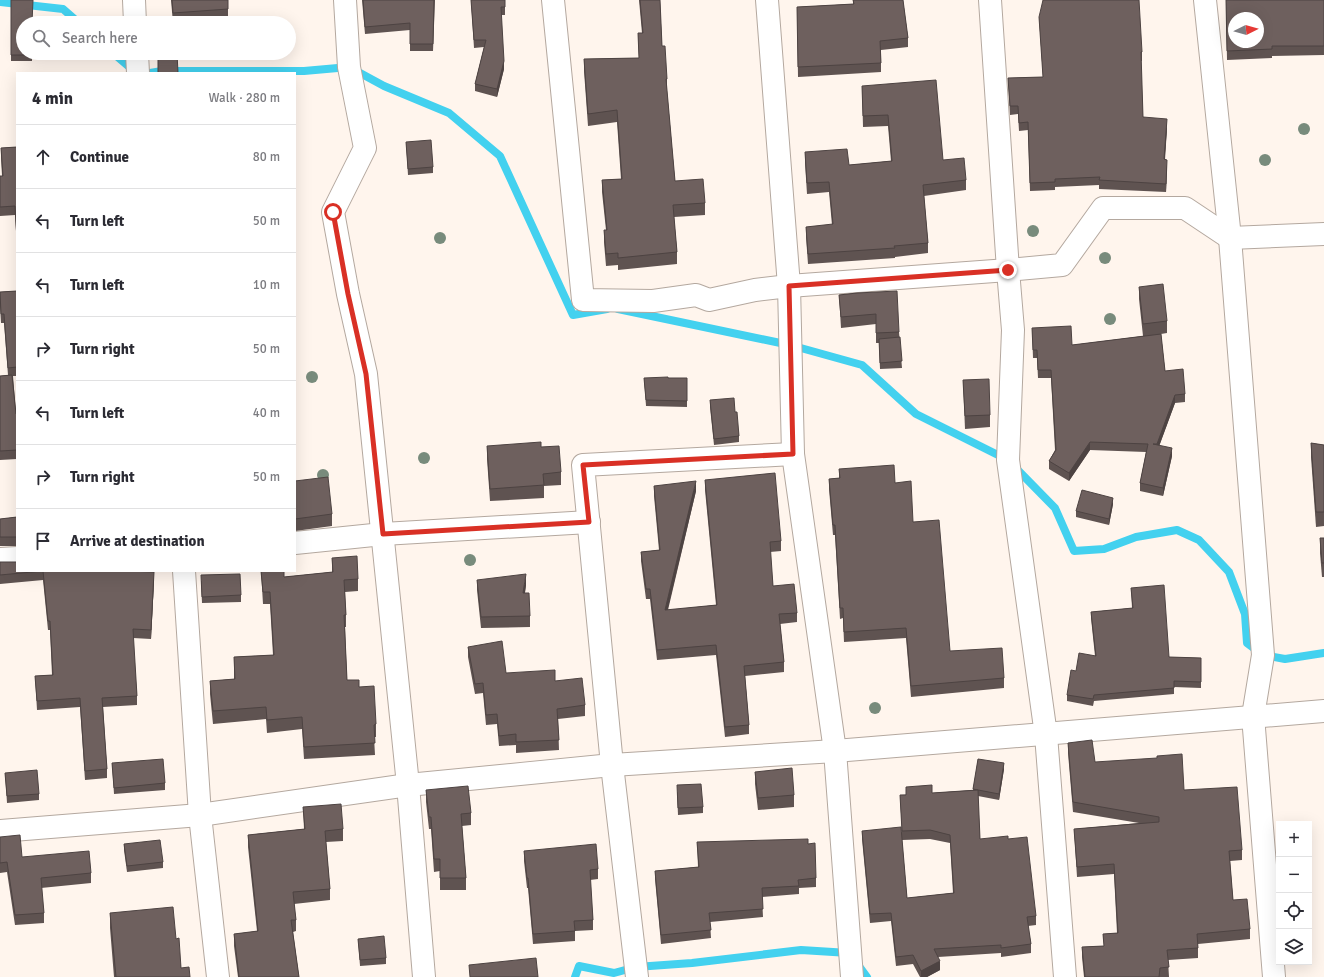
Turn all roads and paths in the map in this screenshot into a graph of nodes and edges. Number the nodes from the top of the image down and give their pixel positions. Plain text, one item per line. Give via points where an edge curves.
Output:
1 (134, 0) edge
2 (345, 0) edge
3 (553, 0) edge
4 (767, 0) edge
5 (990, 0) edge
6 (1204, 0) edge
7 (135, 16) edge
8 (137, 60) edge
9 (138, 72) edge
10 (1324, 234) edge
11 (1230, 238) junction
12 (1008, 270) junction
13 (789, 286) junction
14 (793, 454) junction
15 (589, 522) junction
16 (383, 534) junction
17 (296, 543) edge
18 (0, 558) edge
19 (16, 558) edge
20 (184, 572) edge
21 (1324, 711) edge
22 (1253, 716) junction
23 (1046, 735) junction
24 (835, 751) junction
25 (612, 765) junction
26 (408, 785) junction
27 (200, 814) junction
28 (0, 831) edge
29 (218, 977) edge
30 (424, 977) edge
31 (637, 977) edge
32 (852, 977) edge
33 (1065, 977) edge
34 (1274, 977) edge

1 - 7 street
2 - 16 street via 349,67 365,148 333,212 366,374
3 - 13 street via 583,300 653,300 696,295 709,300
4 - 13 street
5 - 12 street
6 - 11 street
8 - 9 street
10 - 11 street
11 - 12 street via 1184,208 1104,208 1062,265
11 - 22 street via 1263,655
12 - 13 street
12 - 23 street via 1013,330 1008,460
13 - 14 street
14 - 15 street via 583,465
14 - 24 street
15 - 16 street
15 - 25 street
16 - 17 street
16 - 26 street
18 - 19 street
20 - 27 street
21 - 22 street
22 - 23 street
22 - 34 street
23 - 24 street
23 - 33 street
24 - 25 street
24 - 32 street
25 - 26 street
25 - 31 street
26 - 27 street
26 - 30 street
27 - 28 street
27 - 29 street

